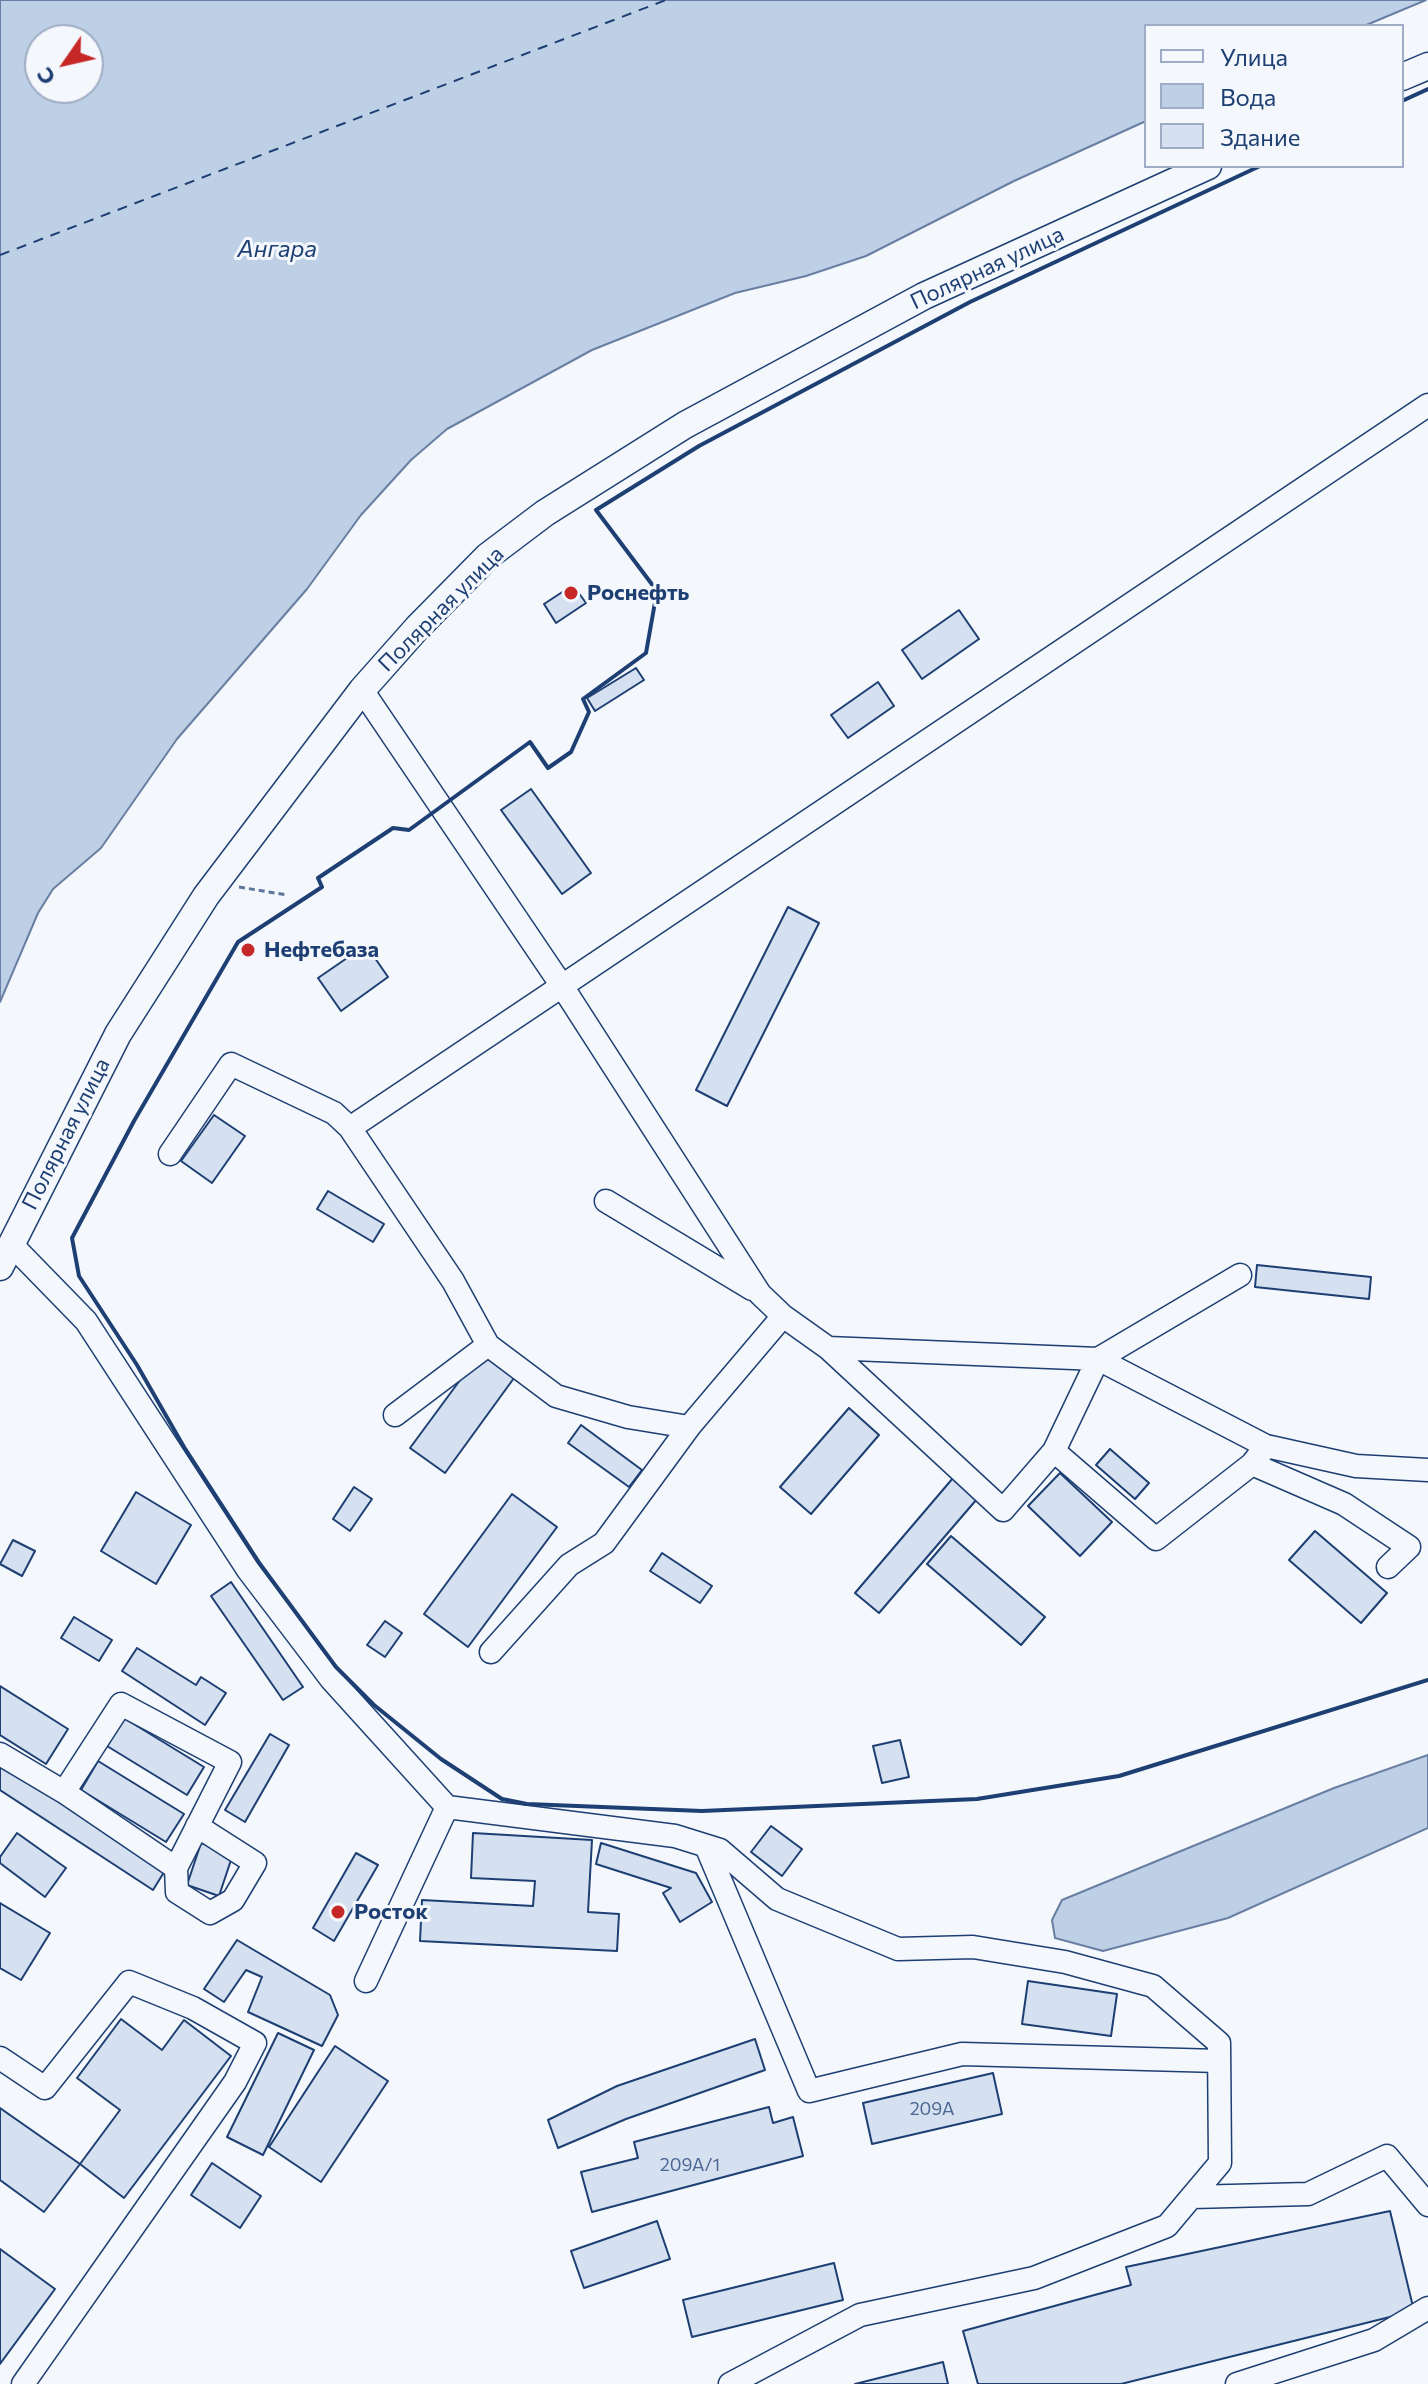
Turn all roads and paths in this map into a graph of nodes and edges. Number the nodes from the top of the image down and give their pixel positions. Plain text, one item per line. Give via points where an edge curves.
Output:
1 (1428, 66) edge
2 (1404, 76) edge
3 (1204, 168) edge
4 (1428, 405) edge
5 (362, 690) junction
6 (234, 886) dead end
7 (287, 895) dead end
8 (562, 986) junction
9 (350, 1128) junction
10 (170, 1154) dead end
11 (606, 1201) dead end
12 (5, 1255) edge
13 (1240, 1275) dead end
14 (760, 1294) junction
15 (783, 1316) junction
16 (488, 1345) junction
17 (828, 1348) junction
18 (1098, 1359) junction
19 (395, 1415) dead end
20 (689, 1427) junction
21 (1266, 1446) junction
22 (1054, 1451) junction
23 (1252, 1464) junction
24 (1428, 1470) edge
25 (1388, 1567) dead end
26 (491, 1652) dead end
27 (0, 1754) edge
28 (64, 1792) junction
29 (447, 1807) junction
30 (197, 1826) junction
31 (706, 1846) junction
32 (176, 1868) junction
33 (366, 1981) dead end
34 (0, 2058) edge
35 (1219, 2061) junction
36 (1192, 2197) junction
37 (1428, 2205) edge
38 (1428, 2308) edge
39 (23, 2384) edge
40 (730, 2384) edge
41 (1237, 2384) edge

1 - 2 main road
3 - 5 main road, Полярная улица via 924,296 641,451 488,556
4 - 8 lane
5 - 8 lane
5 - 12 main road, Полярная улица via 206,896 125,1023
6 - 7 path
8 - 9 lane
8 - 14 lane
9 - 10 lane via 334,1113 231,1064
9 - 16 lane via 453,1281
11 - 14 lane
12 - 29 lane via 86,1321 248,1570 331,1679
13 - 18 lane
14 - 15 lane
15 - 17 lane
15 - 20 lane
16 - 19 lane
16 - 20 lane via 556,1396 628,1417
17 - 18 lane
17 - 22 lane via 1003,1510
18 - 21 lane
18 - 22 lane
20 - 26 lane via 604,1543 569,1565
21 - 23 lane
21 - 24 lane via 1356,1466
22 - 23 lane via 1156,1539
23 - 25 lane via 1344,1504 1409,1547
27 - 28 lane
28 - 30 lane via 121,1704 230,1762
28 - 32 lane
29 - 31 lane via 675,1836
29 - 33 lane
30 - 32 lane
30 - 32 lane via 255,1863 233,1900 210,1913 177,1892
31 - 35 lane via 720,1850 777,1899 898,1949 973,1947 1065,1962 1153,1986 1219,2043
31 - 35 lane via 809,2091 962,2054
34 - 39 lane via 45,2088 129,1982 193,2008 255,2043 235,2082
35 - 36 lane via 1220,2163
36 - 37 lane via 1308,2194 1387,2156
36 - 40 lane via 1167,2226 1034,2278 860,2315
38 - 41 lane via 1374,2340

